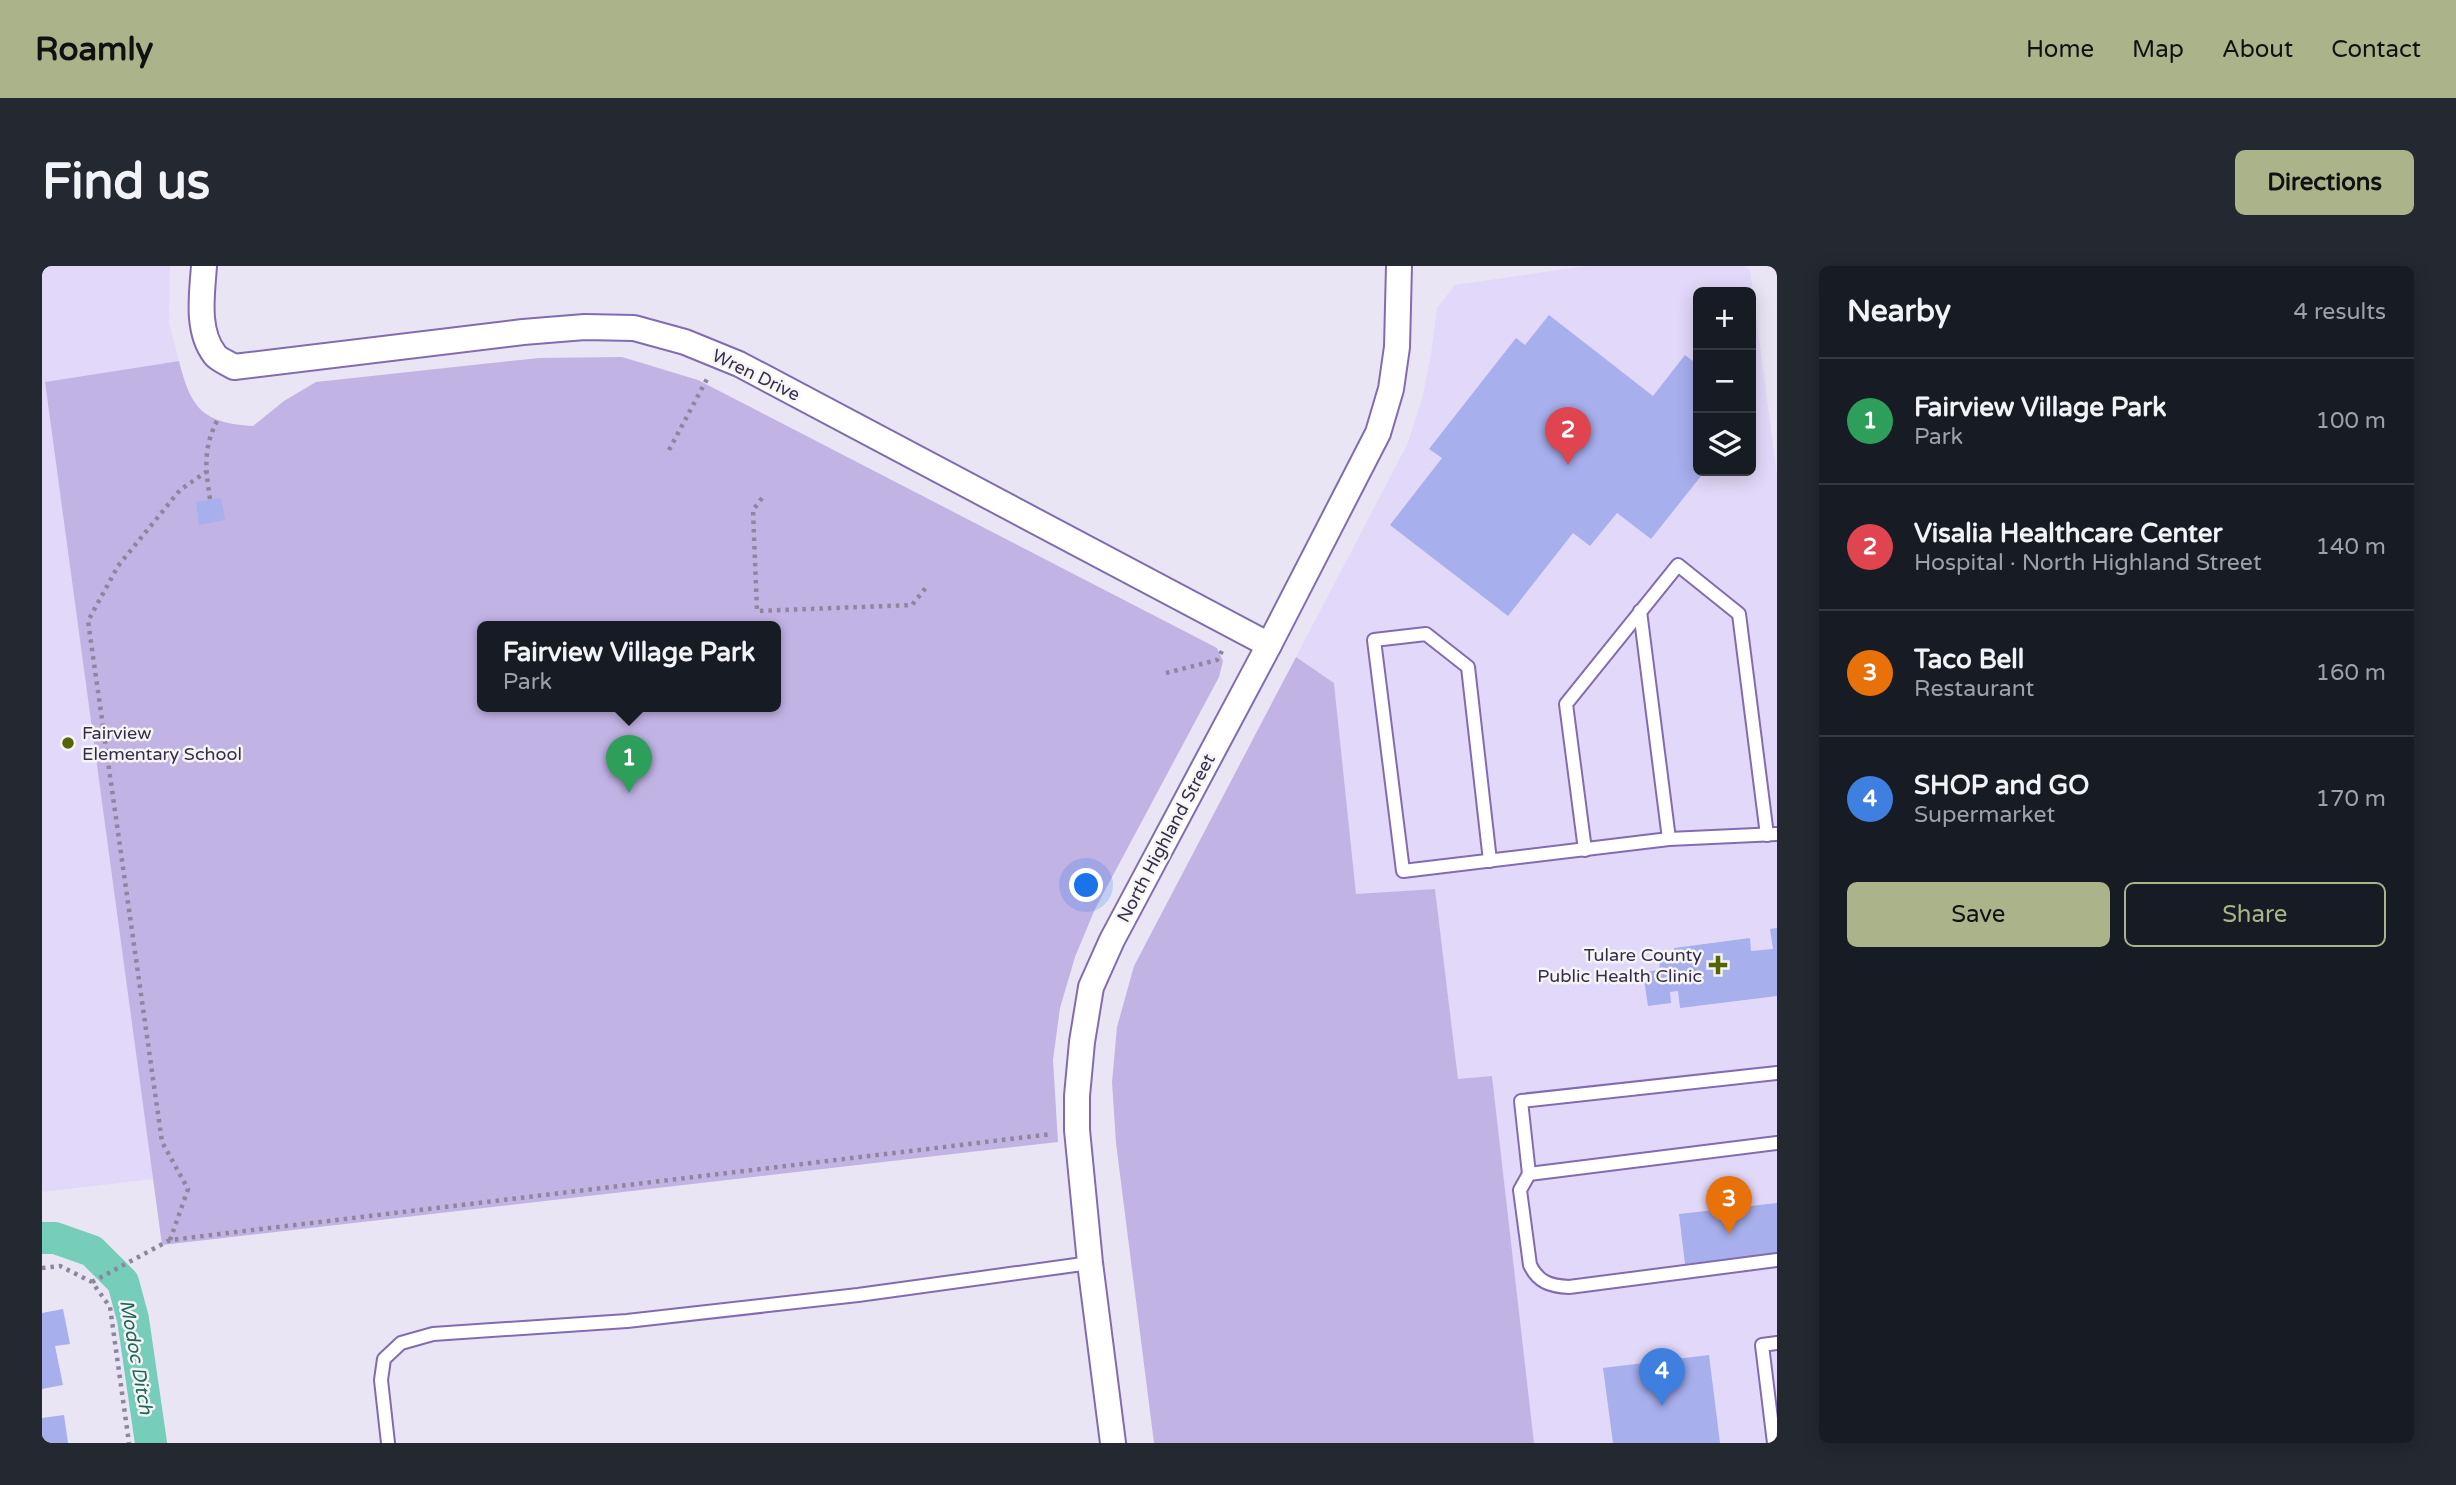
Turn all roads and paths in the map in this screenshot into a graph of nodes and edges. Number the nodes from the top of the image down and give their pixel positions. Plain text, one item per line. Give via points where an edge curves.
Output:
1 (204, 266) edge
2 (1399, 266) edge
3 (719, 356) junction
4 (219, 417) dead end
5 (670, 450) dead end
6 (206, 472) junction
7 (762, 498) dead end
8 (210, 499) dead end
9 (928, 586) dead end
10 (1640, 611) junction
11 (1236, 628) junction
12 (1269, 645) junction
13 (1166, 673) dead end
14 (1772, 835) edge
15 (1669, 839) junction
16 (1585, 850) junction
17 (1490, 860) junction
18 (1777, 1073) edge
19 (1077, 1130) junction
20 (1777, 1143) edge
21 (1529, 1174) junction
22 (170, 1240) junction
23 (1777, 1260) edge
24 (1090, 1263) junction
25 (42, 1268) edge
26 (92, 1282) junction
27 (1777, 1343) edge
28 (130, 1443) edge
29 (388, 1443) edge
30 (1113, 1443) edge
31 (1774, 1443) edge

1 - 3 street, Wren Drive via 204,334 216,356 234,367 584,327 634,328
2 - 12 street, North Highland Street via 1397,347 1378,433
3 - 5 path
3 - 11 street, Wren Drive
4 - 6 path via 206,451
6 - 8 path
6 - 22 path via 180,489 118,566 88,621 162,1142 188,1189
7 - 9 path via 753,510 757,611 912,605
10 - 14 lane via 1678,565 1739,614
10 - 15 lane
10 - 16 lane via 1566,704
11 - 12 street, Wren Drive
11 - 13 path via 1217,660
12 - 19 street, North Highland Street via 1091,987 1082,1042
14 - 15 lane
15 - 16 lane
16 - 17 lane
17 - 17 lane via 1403,871 1374,640 1426,634 1468,667
18 - 21 lane via 1521,1101
19 - 22 path
19 - 24 street, North Highland Street
20 - 21 lane
21 - 23 lane via 1520,1190 1530,1265 1550,1286
22 - 26 path
24 - 29 lane via 858,1296 641,1320 433,1335 401,1343 384,1359 381,1380
24 - 30 street, North Highland Street
25 - 26 path via 60,1266
26 - 28 path via 110,1307
27 - 31 lane via 1762,1345

